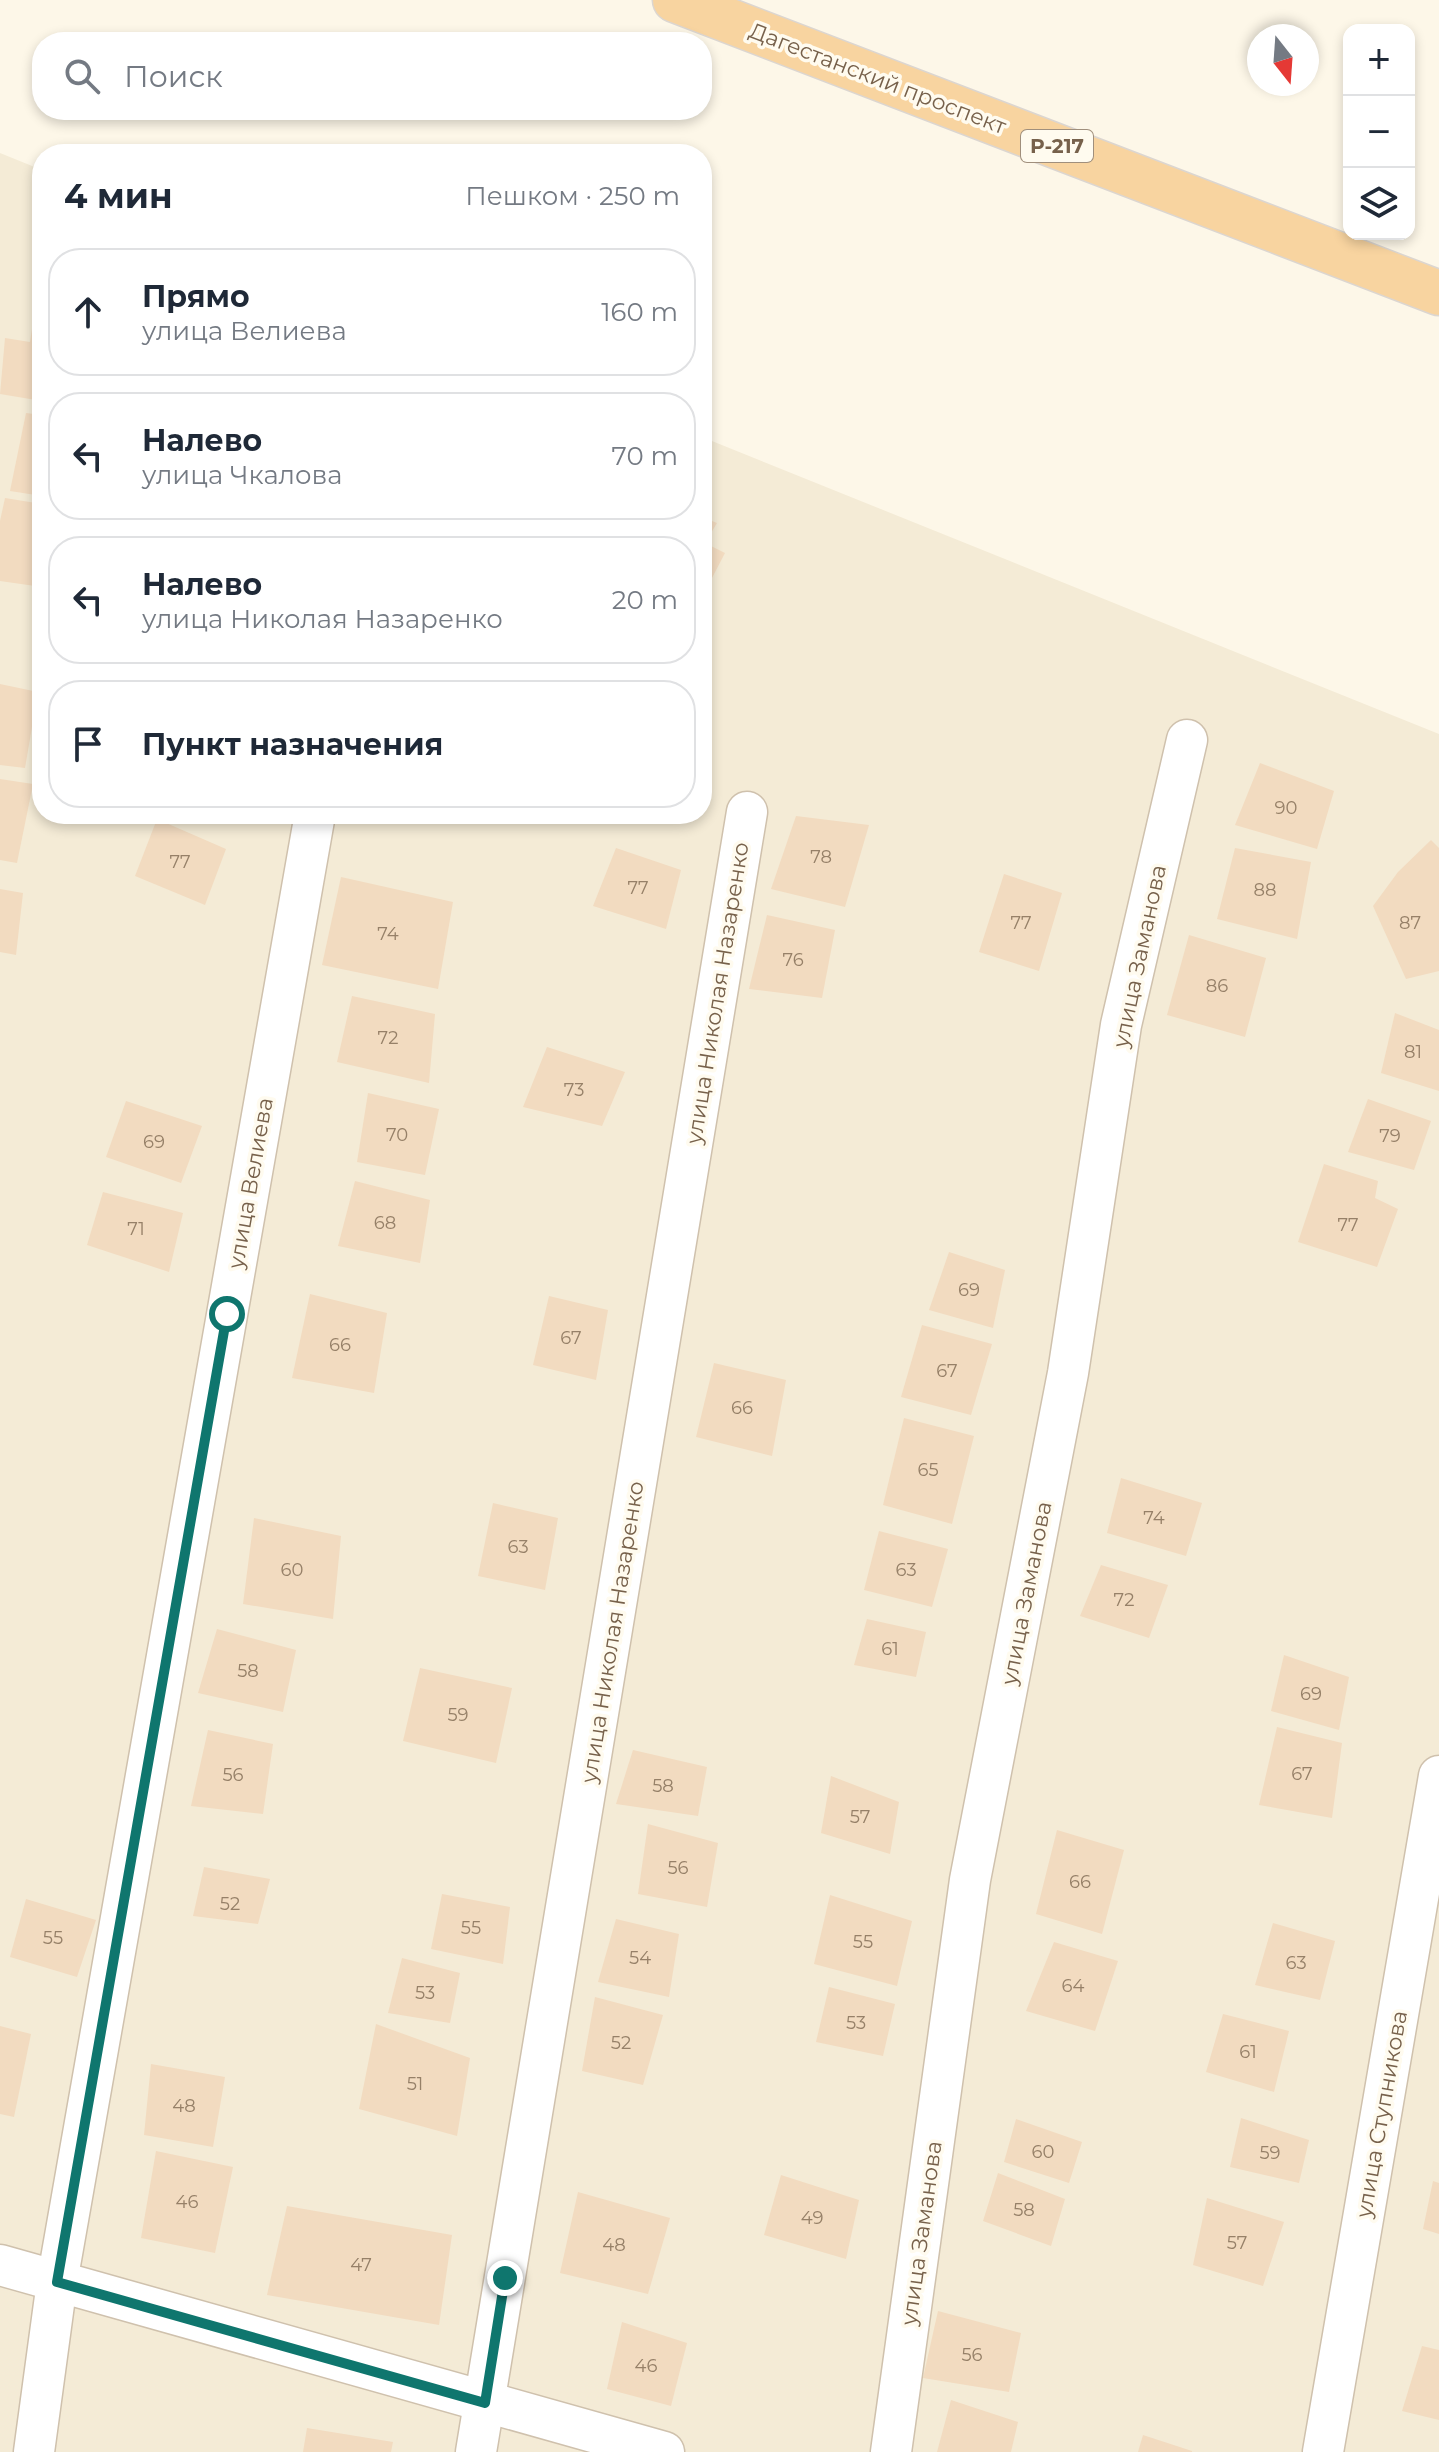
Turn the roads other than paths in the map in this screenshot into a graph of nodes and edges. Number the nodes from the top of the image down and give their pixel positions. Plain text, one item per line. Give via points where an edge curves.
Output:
1 (675, 0) edge
2 (1439, 293) edge
3 (1187, 740) dead end
4 (747, 812) dead end
5 (313, 824) edge
6 (1439, 1776) edge
7 (0, 2265) edge
8 (57, 2282) junction
9 (485, 2403) junction
10 (34, 2452) edge
11 (476, 2452) edge
12 (664, 2452) edge
13 (891, 2452) edge
14 (1323, 2452) edge

1 - 2 highway, Дагестанский проспект / Р-217
3 - 13 street, улица Заманова via 1121,1025 1068,1373 970,1880
4 - 9 street, улица Николая Назаренко
5 - 8 street, улица Велиева
6 - 14 street, улица Ступникова
7 - 8 street
8 - 9 street
8 - 10 street, улица Велиева
9 - 11 street, улица Николая Назаренко
9 - 12 street

